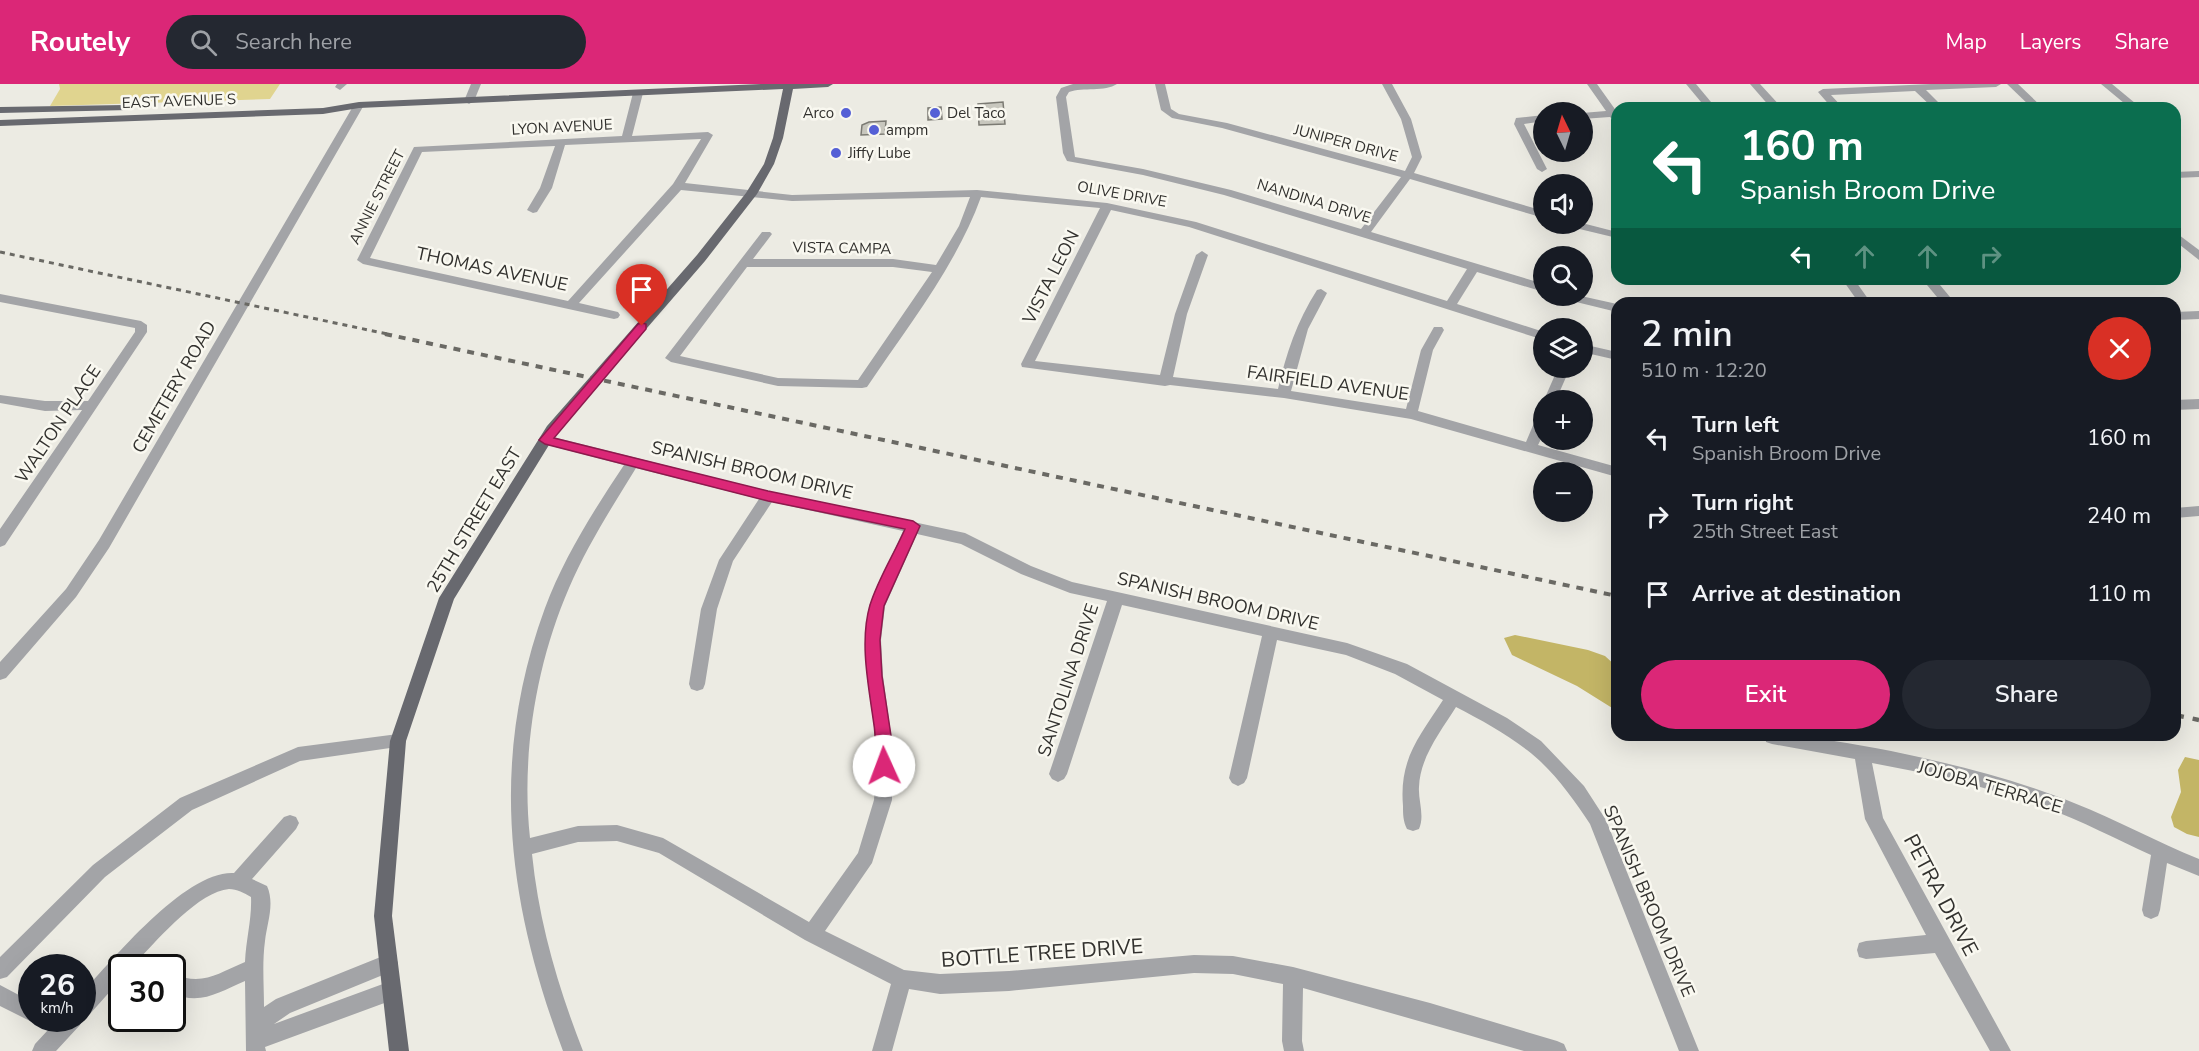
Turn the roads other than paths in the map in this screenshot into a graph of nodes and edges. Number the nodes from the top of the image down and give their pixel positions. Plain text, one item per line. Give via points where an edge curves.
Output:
1 (477, 84) edge
2 (828, 84) edge
3 (1112, 84) edge
4 (1160, 84) edge
5 (1387, 84) edge
6 (1592, 84) edge
7 (1691, 84) edge
8 (1755, 84) edge
9 (1996, 84) edge
10 (2012, 84) edge
11 (2106, 84) edge
12 (789, 85) edge
13 (1918, 87) junction
14 (638, 93) junction
15 (469, 101) junction
16 (1706, 102) edge
17 (1772, 102) edge
18 (1832, 102) edge
19 (1933, 102) edge
20 (2032, 102) edge
21 (2128, 102) edge
22 (359, 105) junction
23 (0, 110) edge
24 (1611, 111) edge
25 (1593, 116) edge
26 (1611, 117) edge
27 (1533, 119) edge
28 (0, 123) edge
29 (626, 139) junction
30 (561, 142) junction
31 (418, 149) joint
32 (1533, 151) edge
33 (1538, 162) edge
34 (1542, 169) dead end
35 (2199, 174) edge
36 (1408, 175) junction
37 (2181, 175) edge
38 (678, 186) junction
39 (977, 193) junction
40 (751, 194) junction
41 (1107, 206) junction
42 (532, 210) dead end
43 (1533, 212) edge
44 (1593, 230) edge
45 (1364, 233) junction
46 (766, 234) dead end
47 (1611, 234) edge
48 (2181, 242) edge
49 (1202, 255) dead end
50 (2199, 256) edge
51 (363, 260) joint
52 (743, 262) junction
53 (1474, 267) junction
54 (940, 269) junction
55 (1533, 285) edge
56 (1933, 285) edge
57 (1320, 293) dead end
58 (1944, 297) edge
59 (6, 299) edge
60 (1593, 302) edge
61 (571, 304) junction
62 (1449, 307) junction
63 (1611, 307) edge
64 (0, 308) edge
65 (615, 315) dead end
66 (2199, 315) edge
67 (2181, 316) edge
68 (1438, 330) dead end
69 (1533, 333) edge
70 (1593, 351) edge
71 (1611, 355) edge
72 (1027, 364) joint
73 (1165, 382) junction
74 (1284, 394) junction
75 (1, 400) edge
76 (2199, 404) edge
77 (93, 405) junction
78 (2181, 405) edge
79 (1411, 414) junction
80 (545, 440) junction
81 (1533, 440) edge
82 (1530, 446) junction
83 (633, 461) junction
84 (1611, 470) edge
85 (768, 496) junction
86 (2199, 511) edge
87 (2181, 512) edge
88 (913, 526) junction
89 (0, 541) edge
90 (1116, 598) junction
91 (1271, 633) junction
92 (0, 673) edge
93 (697, 684) dead end
94 (1453, 698) junction
95 (398, 741) junction
96 (1795, 741) edge
97 (1863, 753) junction
98 (1058, 774) dead end
99 (1238, 778) dead end
100 (290, 823) dead end
101 (1413, 823) dead end
102 (521, 849) junction
103 (2160, 852) junction
104 (2199, 868) edge
105 (238, 881) junction
106 (2151, 910) dead end
107 (812, 934) junction
108 (1940, 943) junction
109 (1866, 950) dead end
110 (137, 954) edge
111 (388, 963) junction
112 (255, 967) junction
113 (0, 970) edge
114 (1293, 976) junction
115 (902, 979) junction
116 (108, 986) edge
117 (186, 990) edge
118 (391, 991) junction
119 (0, 995) edge
120 (96, 996) edge
121 (18, 1005) edge
122 (60, 1032) edge
123 (255, 1043) edge
124 (1512, 1045) edge
125 (42, 1051) edge
126 (399, 1051) edge
127 (573, 1051) edge
128 (882, 1051) edge
129 (1294, 1051) edge
130 (1557, 1051) edge
131 (1689, 1051) edge
132 (2001, 1051) edge

1 - 15 street
2 - 12 main road, EAST AVENUE S
3 - 45 street, NANDINA DRIVE via 1077,86 1065,90 1061,97 1071,159 1179,179
4 - 36 street, JUNIPER DRIVE via 1166,110 1176,116
5 - 36 street via 1415,146 1417,157
6 - 24 street
7 - 16 street
8 - 17 street
9 - 13 street
10 - 20 street
11 - 21 street
12 - 14 main road, EAST AVENUE S
12 - 40 main road, 25TH STREET EAST via 769,164
13 - 18 street via 1823,92
13 - 19 street
14 - 15 main road, EAST AVENUE S
14 - 29 street
15 - 22 main road, EAST AVENUE S
22 - 23 main road, EAST AVENUE S
22 - 28 main road, EAST AVENUE S via 323,111
22 - 92 street, CEMETERY ROAD via 104,544 71,593
25 - 26 street
27 - 32 street via 1520,120 1519,124
29 - 30 street, LYON AVENUE
29 - 38 street, LYON AVENUE via 708,135
30 - 31 street, LYON AVENUE
30 - 42 street via 546,188
31 - 51 street, ANNIE STREET
33 - 34 street
35 - 37 street
36 - 43 street, JUNIPER DRIVE
36 - 45 street
38 - 40 street, OLIVE DRIVE
38 - 61 street
39 - 40 street, OLIVE DRIVE via 823,198
39 - 41 street, OLIVE DRIVE
39 - 54 street via 966,224
40 - 80 main road, 25TH STREET EAST
41 - 62 street, OLIVE DRIVE via 1192,224
41 - 72 street, VISTA LEON
44 - 47 street
45 - 53 street, NANDINA DRIVE
46 - 52 street
48 - 50 street
49 - 73 street via 1181,314
51 - 61 street, THOMAS AVENUE
52 - 54 street, VISTA CAMPA via 892,263
52 - 54 street via 671,358 778,382 862,384
53 - 55 street, NANDINA DRIVE
53 - 62 street
56 - 58 street
57 - 74 street via 1309,310 1290,363
59 - 64 street
59 - 77 street, WALTON PLACE via 141,325 141,332
60 - 63 street
61 - 65 street, THOMAS AVENUE
62 - 69 street, OLIVE DRIVE
66 - 67 street
68 - 79 street via 1427,350
70 - 71 street
72 - 73 street, FAIRFIELD AVENUE
73 - 74 street, FAIRFIELD AVENUE
74 - 79 street, FAIRFIELD AVENUE
75 - 77 street via 45,406
76 - 78 street
77 - 89 street, WALTON PLACE
79 - 82 street, FAIRFIELD AVENUE
80 - 83 street, SPANISH BROOM DRIVE
80 - 95 main road, 25TH STREET EAST via 447,598
81 - 82 street
82 - 84 street, FAIRFIELD AVENUE
83 - 85 street, SPANISH BROOM DRIVE
83 - 102 street via 591,528 541,645 530,692 518,782
85 - 88 street, SPANISH BROOM DRIVE
85 - 93 street via 726,560 709,609
86 - 87 street
88 - 90 street, SPANISH BROOM DRIVE via 965,539 1026,570 1070,587
88 - 107 street via 877,606 873,640 885,749 883,800 866,857
90 - 91 street, SPANISH BROOM DRIVE
90 - 98 street, SANTOLINA DRIVE
91 - 94 street, SPANISH BROOM DRIVE via 1358,653 1401,669
91 - 99 street
94 - 101 street via 1417,755 1410,786
94 - 131 street, SPANISH BROOM DRIVE via 1534,746 1578,791 1597,820 1620,872
95 - 111 main road, 25TH STREET EAST via 383,916
95 - 113 street via 298,754 186,804 99,871
96 - 97 street, JOJOBA TERRACE
97 - 103 street, JOJOBA TERRACE via 2047,800
97 - 108 street, PETRA DRIVE via 1874,819
100 - 105 street
102 - 107 street, BOTTLE TREE DRIVE via 578,834 617,833 663,846
102 - 127 street via 533,930
103 - 104 street, JOJOBA TERRACE
103 - 106 street
105 - 110 street via 228,880 198,892 142,941
105 - 112 street via 260,892
107 - 115 street, BOTTLE TREE DRIVE
108 - 109 street
108 - 132 street, PETRA DRIVE
111 - 118 main road, 25TH STREET EAST
111 - 123 street via 283,1006 261,1022
112 - 117 street via 200,990
112 - 123 street
114 - 115 street, BOTTLE TREE DRIVE via 1233,965 1194,964 1009,981 940,984
114 - 124 street, BOTTLE TREE DRIVE via 1430,1013
114 - 129 street
115 - 128 street
116 - 120 street
118 - 123 street
118 - 126 main road, 25TH STREET EAST
119 - 121 street
122 - 125 street
124 - 130 street, BOTTLE TREE DRIVE

